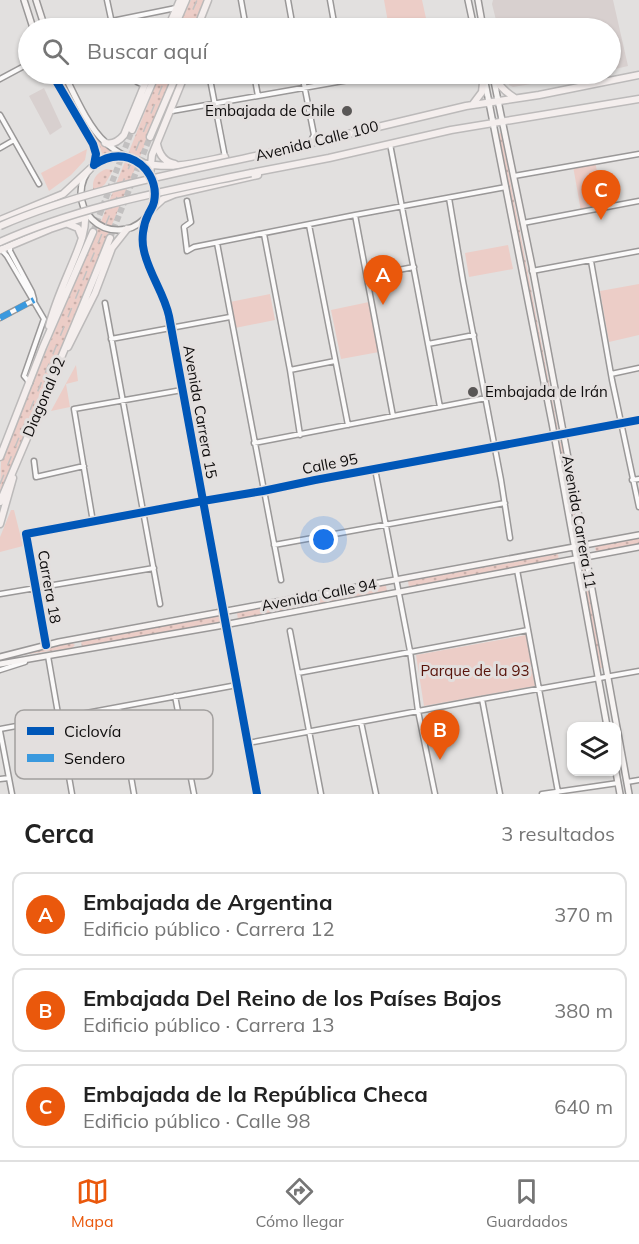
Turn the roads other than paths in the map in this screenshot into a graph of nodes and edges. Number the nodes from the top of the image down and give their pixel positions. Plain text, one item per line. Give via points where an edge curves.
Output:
1 (24, 0) edge
2 (36, 0) edge
3 (106, 0) edge
4 (180, 0) edge
5 (186, 0) edge
6 (208, 0) edge
7 (241, 0) edge
8 (288, 0) edge
9 (330, 0) edge
10 (468, 0) edge
11 (478, 0) edge
12 (177, 8) junction
13 (30, 18) edge
14 (42, 18) edge
15 (111, 18) edge
16 (127, 18) edge
17 (172, 18) edge
18 (178, 18) edge
19 (201, 18) edge
20 (244, 18) edge
21 (291, 18) edge
22 (333, 18) edge
23 (472, 18) edge
24 (481, 18) edge
25 (18, 69) edge
26 (639, 75) edge
27 (621, 78) edge
28 (0, 79) edge
29 (58, 84) edge
30 (69, 84) edge
31 (152, 84) edge
32 (173, 84) edge
33 (181, 84) edge
34 (211, 84) edge
35 (256, 84) edge
36 (304, 84) edge
37 (321, 84) edge
38 (483, 84) edge
39 (486, 84) edge
40 (495, 84) edge
41 (499, 84) edge
42 (591, 84) edge
43 (144, 85) edge
44 (305, 88) junction
45 (258, 96) junction
46 (516, 98) junction
47 (639, 99) edge
48 (498, 101) junction
49 (490, 102) junction
50 (215, 104) junction
51 (473, 104) junction
52 (172, 111) dead end
53 (0, 115) edge
54 (503, 122) junction
55 (494, 123) junction
56 (132, 130) tunnel mouth
57 (150, 137) tunnel mouth
58 (313, 139) junction
59 (14, 140) junction
60 (156, 141) junction
61 (105, 142) junction
62 (390, 144) junction
63 (0, 148) edge
64 (639, 154) edge
65 (126, 157) junction
66 (225, 158) joint
67 (329, 158) junction
68 (137, 162) junction
69 (150, 165) junction
70 (181, 165) junction
71 (92, 167) junction
72 (150, 175) junction
73 (514, 176) junction
74 (39, 184) dead end
75 (507, 187) junction
76 (449, 198) junction
77 (187, 201) dead end
78 (639, 201) edge
79 (403, 206) junction
80 (149, 213) junction
81 (86, 215) junction
82 (355, 215) junction
83 (0, 220) edge
84 (523, 224) junction
85 (61, 225) junction
86 (309, 225) junction
87 (0, 226) edge
88 (127, 229) junction
89 (93, 232) tunnel mouth
90 (264, 234) junction
91 (110, 238) tunnel mouth
92 (82, 239) junction
93 (217, 243) junction
94 (10, 245) junction
95 (0, 247) edge
96 (639, 251) edge
97 (591, 261) junction
98 (414, 267) junction
99 (532, 271) junction
100 (367, 276) junction
101 (34, 300) junction
102 (105, 303) dead end
103 (53, 310) junction
104 (230, 317) junction
105 (0, 318) edge
106 (44, 319) junction
107 (171, 328) junction
108 (474, 335) junction
109 (111, 339) junction
110 (428, 344) junction
111 (44, 347) junction
112 (335, 362) junction
113 (58, 366) junction
114 (639, 368) edge
115 (290, 370) junction
116 (611, 374) junction
117 (30, 383) junction
118 (182, 390) junction
119 (486, 398) junction
120 (123, 401) junction
121 (440, 407) junction
122 (393, 416) junction
123 (639, 420) edge
124 (621, 424) junction
125 (348, 425) junction
126 (563, 434) junction
127 (300, 435) junction
128 (554, 436) junction
129 (254, 443) junction
130 (494, 447) junction
131 (0, 455) edge
132 (17, 460) junction
133 (34, 462) dead end
134 (84, 466) junction
135 (375, 469) junction
136 (639, 479) edge
137 (632, 480) junction
138 (263, 491) junction
139 (203, 501) junction
140 (0, 502) edge
141 (505, 503) junction
142 (639, 507) edge
143 (144, 512) junction
144 (93, 522) junction
145 (0, 524) edge
146 (386, 525) junction
147 (26, 534) joint
148 (639, 535) edge
149 (510, 538) dead end
150 (274, 545) junction
151 (584, 546) junction
152 (575, 547) junction
153 (639, 547) edge
154 (586, 557) junction
155 (577, 559) junction
156 (154, 568) junction
157 (517, 570) junction
158 (280, 580) dead end
159 (397, 580) junction
160 (35, 588) junction
161 (399, 592) junction
162 (0, 594) edge
163 (160, 604) dead end
164 (224, 613) junction
165 (226, 624) junction
166 (528, 630) junction
167 (290, 631) dead end
168 (74, 640) junction
169 (45, 645) junction
170 (410, 651) junction
171 (75, 652) junction
172 (48, 656) junction
173 (0, 657) edge
174 (38, 657) junction
175 (0, 664) edge
176 (0, 670) edge
177 (639, 670) edge
178 (298, 673) junction
179 (608, 676) junction
180 (598, 677) junction
181 (237, 685) junction
182 (539, 688) junction
183 (175, 696) junction
184 (482, 699) junction
185 (118, 707) junction
186 (57, 710) edge
187 (102, 710) edge
188 (119, 710) edge
189 (178, 710) edge
190 (418, 711) junction
191 (361, 722) junction
192 (606, 722) edge
193 (15, 727) edge
194 (0, 730) edge
195 (309, 731) junction
196 (248, 744) junction
197 (617, 776) edge
198 (9, 778) junction
199 (0, 779) edge
200 (69, 779) edge
201 (131, 779) edge
202 (191, 779) edge
203 (639, 780) edge
204 (627, 782) junction
205 (618, 783) junction
206 (558, 792) junction
207 (12, 794) edge
208 (72, 794) edge
209 (134, 794) edge
210 (194, 794) edge
211 (257, 794) edge
212 (321, 794) edge
213 (376, 794) edge
214 (435, 794) edge
215 (500, 794) edge
216 (542, 794) edge
217 (620, 794) edge
218 (629, 794) edge

1 - 13 main road
2 - 14 main road
3 - 15 street
4 - 12 main road
5 - 18 main road
6 - 19 main road
7 - 20 street
8 - 21 street
9 - 22 street
10 - 23 main road
11 - 24 main road
12 - 16 street
12 - 17 main road
25 - 28 street
26 - 27 main road, Avenida Calle 100
29 - 71 main road via 93,144 96,154
30 - 61 main road
31 - 56 main road
32 - 57 main road
33 - 60 main road
34 - 50 street
35 - 45 street
36 - 44 street
37 - 44 street
38 - 51 main road
39 - 49 main road, Avenida Carrera 11
40 - 48 main road, Avenida Carrera 11
41 - 46 main road
42 - 46 main road, Avenida Calle 100
43 - 61 main road via 124,135 116,142
44 - 45 street
44 - 58 street
45 - 50 street
46 - 48 main road, Avenida Calle 100
47 - 54 main road, Avenida Calle 100
48 - 49 main road, Avenida Calle 100
48 - 54 main road, Avenida Carrera 11
49 - 51 main road, Avenida Calle 100
49 - 55 main road, Avenida Carrera 11
50 - 52 street
50 - 66 street
51 - 58 main road, Avenida Calle 100
53 - 59 street
54 - 55 main road, Avenida Calle 100
54 - 73 main road, Avenida Carrera 11
55 - 62 main road, Avenida Calle 100
55 - 75 main road, Avenida Carrera 11
58 - 87 main road, Avenida Calle 100, bridge via 96,191
59 - 63 street
59 - 74 street
60 - 69 main road
60 - 70 main road via 164,159
61 - 65 main road
62 - 67 main road, Avenida Calle 100
62 - 79 street
64 - 73 street
65 - 68 main road
65 - 71 main road via 108,158
66 - 70 main road
67 - 80 main road via 175,194
67 - 95 main road, Avenida Calle 100, bridge via 88,209 37,227
68 - 69 main road
68 - 72 main road
69 - 70 main road
69 - 72 main road
71 - 81 main road via 82,186
71 - 83 main road via 63,194
72 - 80 main road via 155,196
73 - 84 main road, Avenida Carrera 11
75 - 76 street
75 - 128 main road, Avenida Carrera 11
76 - 79 street
76 - 108 street
77 - 93 street via 187,251
78 - 84 street
79 - 82 street
79 - 98 street
80 - 88 main road
80 - 107 main road, Avenida Carrera 15 via 143,250 164,299
81 - 85 main road
81 - 88 main road via 104,228
81 - 92 main road
82 - 86 street
82 - 100 street
84 - 99 main road, Avenida Carrera 11
85 - 92 main road via 75,226
85 - 94 main road
86 - 90 street
86 - 112 street
88 - 113 main road via 112,248 81,325
89 - 111 main road, Diagonal 92
90 - 93 street
90 - 115 street
91 - 113 main road, Diagonal 92
92 - 103 main road
93 - 104 street
94 - 95 main road
94 - 101 street
95 - 101 street
96 - 97 street
97 - 99 street
97 - 116 street
98 - 100 street
98 - 110 street
99 - 126 main road, Avenida Carrera 11
100 - 122 street
101 - 105 street
101 - 106 street
102 - 109 street
103 - 106 main road
103 - 111 main road
104 - 107 street
104 - 129 street
106 - 117 street via 24,376
107 - 109 street
107 - 118 main road, Avenida Carrera 15
108 - 110 street
108 - 119 street
109 - 120 street
110 - 121 street
111 - 117 main road, Diagonal 92
112 - 115 street
112 - 125 street
113 - 132 main road, Diagonal 92
114 - 116 street
115 - 127 street
116 - 124 street
117 - 131 main road, Diagonal 92
118 - 120 street
118 - 139 main road, Avenida Carrera 15
119 - 121 street
119 - 130 street
120 - 134 street via 74,409
120 - 143 street
121 - 122 street
122 - 125 street
123 - 124 street, Calle 95
124 - 126 street, Calle 95
124 - 137 street
125 - 127 street
126 - 128 street, Calle 95
126 - 151 main road, Avenida Carrera 11
127 - 129 street
128 - 130 street, Calle 95
128 - 152 main road, Avenida Carrera 11
129 - 138 street
130 - 135 street, Calle 95
130 - 141 street
132 - 140 main road, Diagonal 92
132 - 145 main road
133 - 134 street via 36,477
134 - 144 street
135 - 138 street, Calle 95
135 - 146 street
136 - 137 street
137 - 142 street
138 - 139 street, Calle 95
138 - 150 street
139 - 143 street, Calle 95
139 - 164 main road, Avenida Carrera 15
141 - 146 street
141 - 149 street
143 - 144 street, Calle 95
143 - 156 street
144 - 147 street, Calle 95
146 - 150 street
146 - 159 street
147 - 160 street, Carrera 18
148 - 151 main road, Avenida Calle 94
150 - 158 street
151 - 152 main road, Avenida Calle 94
151 - 154 main road, Avenida Carrera 11
152 - 155 main road, Avenida Carrera 11
152 - 159 main road, Avenida Calle 94
153 - 154 main road, Avenida Calle 94
154 - 155 main road, Avenida Calle 94
154 - 179 main road, Avenida Carrera 11
155 - 157 main road, Avenida Calle 94
155 - 180 main road, Avenida Carrera 11
156 - 160 street
156 - 163 street
157 - 161 main road, Avenida Calle 94
157 - 166 street
159 - 161 street
159 - 164 main road, Avenida Calle 94
160 - 162 street
160 - 169 street, Carrera 18
161 - 165 main road, Avenida Calle 94
161 - 170 street
164 - 165 main road, Avenida Carrera 15
164 - 168 main road, Avenida Calle 94
165 - 171 main road, Avenida Calle 94
165 - 181 main road, Avenida Carrera 15
166 - 170 street
166 - 182 street
167 - 178 street
168 - 169 main road, Avenida Calle 94
168 - 171 main road via 78,644
169 - 173 main road, Avenida Calle 94
170 - 178 street
170 - 190 street
171 - 172 main road, Avenida Calle 94
172 - 174 main road, Avenida Calle 94
172 - 186 street
174 - 175 main road, Avenida Calle 94
174 - 176 street
177 - 179 street
178 - 195 street
179 - 180 street
179 - 204 main road, Avenida Carrera 11
180 - 182 street
180 - 192 main road, Avenida Carrera 11
181 - 183 street
181 - 196 main road, Avenida Carrera 15
182 - 184 street
182 - 206 street
183 - 185 street
183 - 189 street
184 - 190 street
184 - 215 street
185 - 187 street
185 - 188 street
190 - 191 street
190 - 214 street
191 - 195 street
191 - 213 street
193 - 194 street
194 - 198 street
195 - 196 street
195 - 212 street
196 - 211 main road, Avenida Carrera 15
197 - 205 main road
198 - 199 street
198 - 207 street
200 - 208 street
201 - 209 street
202 - 210 street
203 - 204 street
204 - 218 main road, Avenida Carrera 11
205 - 206 street
205 - 217 main road
206 - 216 street

